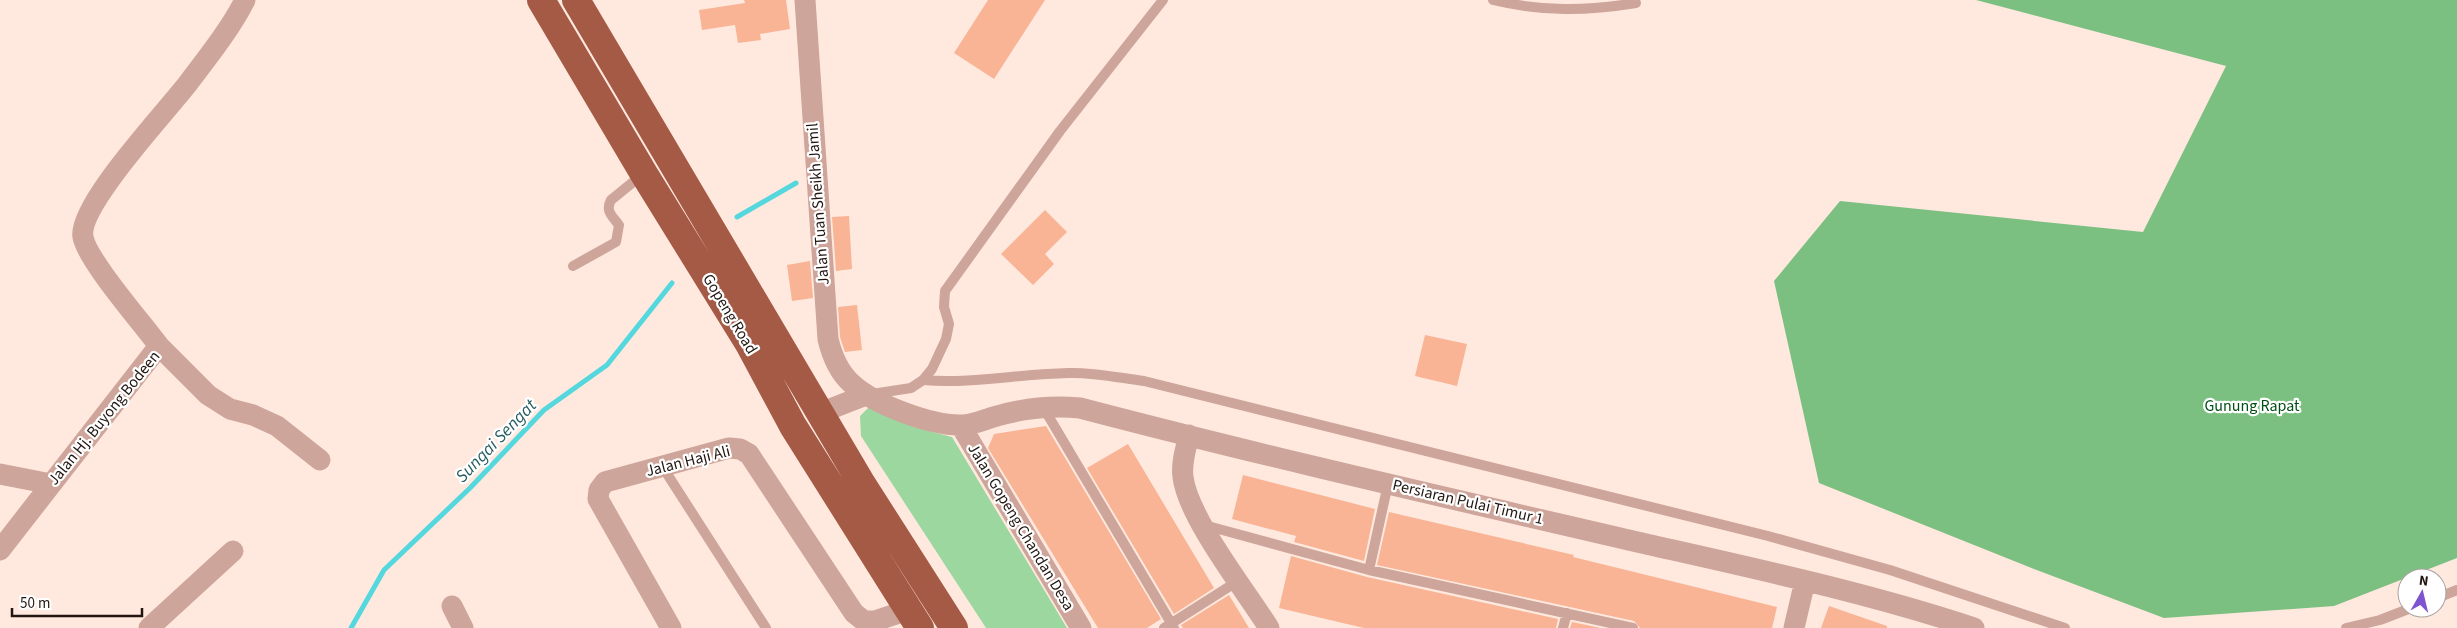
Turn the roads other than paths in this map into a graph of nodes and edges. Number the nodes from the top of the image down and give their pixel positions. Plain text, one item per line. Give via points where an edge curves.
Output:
1 (245, 0) edge
2 (541, 0) edge
3 (576, 0) edge
4 (805, 0) edge
5 (1163, 0) edge
6 (1493, 0) edge
7 (1636, 3) dead end
8 (644, 174) junction
9 (573, 266) dead end
10 (749, 344) junction
11 (160, 346) junction
12 (923, 380) junction
13 (866, 395) junction
14 (1043, 406) junction
15 (820, 414) junction
16 (961, 426) junction
17 (1189, 435) junction
18 (320, 460) dead end
19 (662, 466) junction
20 (0, 474) edge
21 (51, 484) junction
22 (1388, 484) junction
23 (844, 509) junction
24 (1202, 524) junction
25 (0, 550) edge
26 (234, 551) dead end
27 (1369, 570) junction
28 (1238, 581) junction
29 (1804, 581) junction
30 (452, 606) dead end
31 (1567, 613) junction
32 (2397, 613) edge
33 (914, 619) edge
34 (874, 624) edge
35 (1170, 627) edge
36 (149, 628) edge
37 (463, 628) edge
38 (671, 628) edge
39 (766, 628) edge
40 (954, 628) edge
41 (1081, 628) edge
42 (1270, 628) edge
43 (1564, 628) edge
44 (1633, 628) edge
45 (1794, 628) edge
46 (1974, 628) edge
47 (2066, 628) edge
48 (2346, 628) edge

1 - 11 street via 189,82 116,171 82,228 83,239 97,264
2 - 8 highway, Gopeng Road
3 - 15 highway, Gopeng Road
4 - 13 street, Jalan Tuan Sheikh Jamil via 828,339 839,370
5 - 12 lane via 1060,131 948,286 944,307 949,324 946,339
6 - 7 lane via 1561,11
8 - 9 lane via 608,206 608,211 619,225 616,242
8 - 10 highway, Gopeng Road
10 - 15 highway via 766,356 784,387
10 - 23 highway, Gopeng Road via 793,426
11 - 18 street, Jalan Hj. Buyong Bodeen via 208,395 230,409 277,426
11 - 21 street, Jalan Hj. Buyong Bodeen
12 - 13 lane via 911,388
12 - 47 lane via 953,382 1071,373 1144,382 1768,536 1890,570
13 - 15 street
13 - 16 street, Jalan Tuan Sheikh Jamil via 898,410
14 - 16 street, Persiaran Pulai Timur 1
14 - 17 street, Persiaran Pulai Timur 1 via 1080,408
14 - 35 lane
15 - 23 highway via 814,441 842,493
15 - 40 highway, Gopeng Road
16 - 41 street, Jalan Gopeng Chandan Desa
17 - 22 street, Persiaran Pulai Timur 1
17 - 24 street via 1183,478
19 - 34 street, Jalan Haji Ali via 729,448 749,454 854,613
19 - 38 street, Jalan Haji Ali via 605,482 599,490 598,499
19 - 39 lane
20 - 21 street
21 - 25 street, Jalan Hj. Buyong Bodeen
22 - 27 lane
22 - 29 street, Persiaran Pulai Timur 1
23 - 33 highway, Gopeng Road
24 - 27 lane
24 - 28 street
26 - 36 street
27 - 31 lane
28 - 35 lane
28 - 42 street
29 - 45 street
29 - 46 street, Persiaran Pulai Timur 1 via 1915,609
30 - 37 street
31 - 43 lane
31 - 44 lane
32 - 48 lane
33 - 34 street, Jalan Haji Ali

